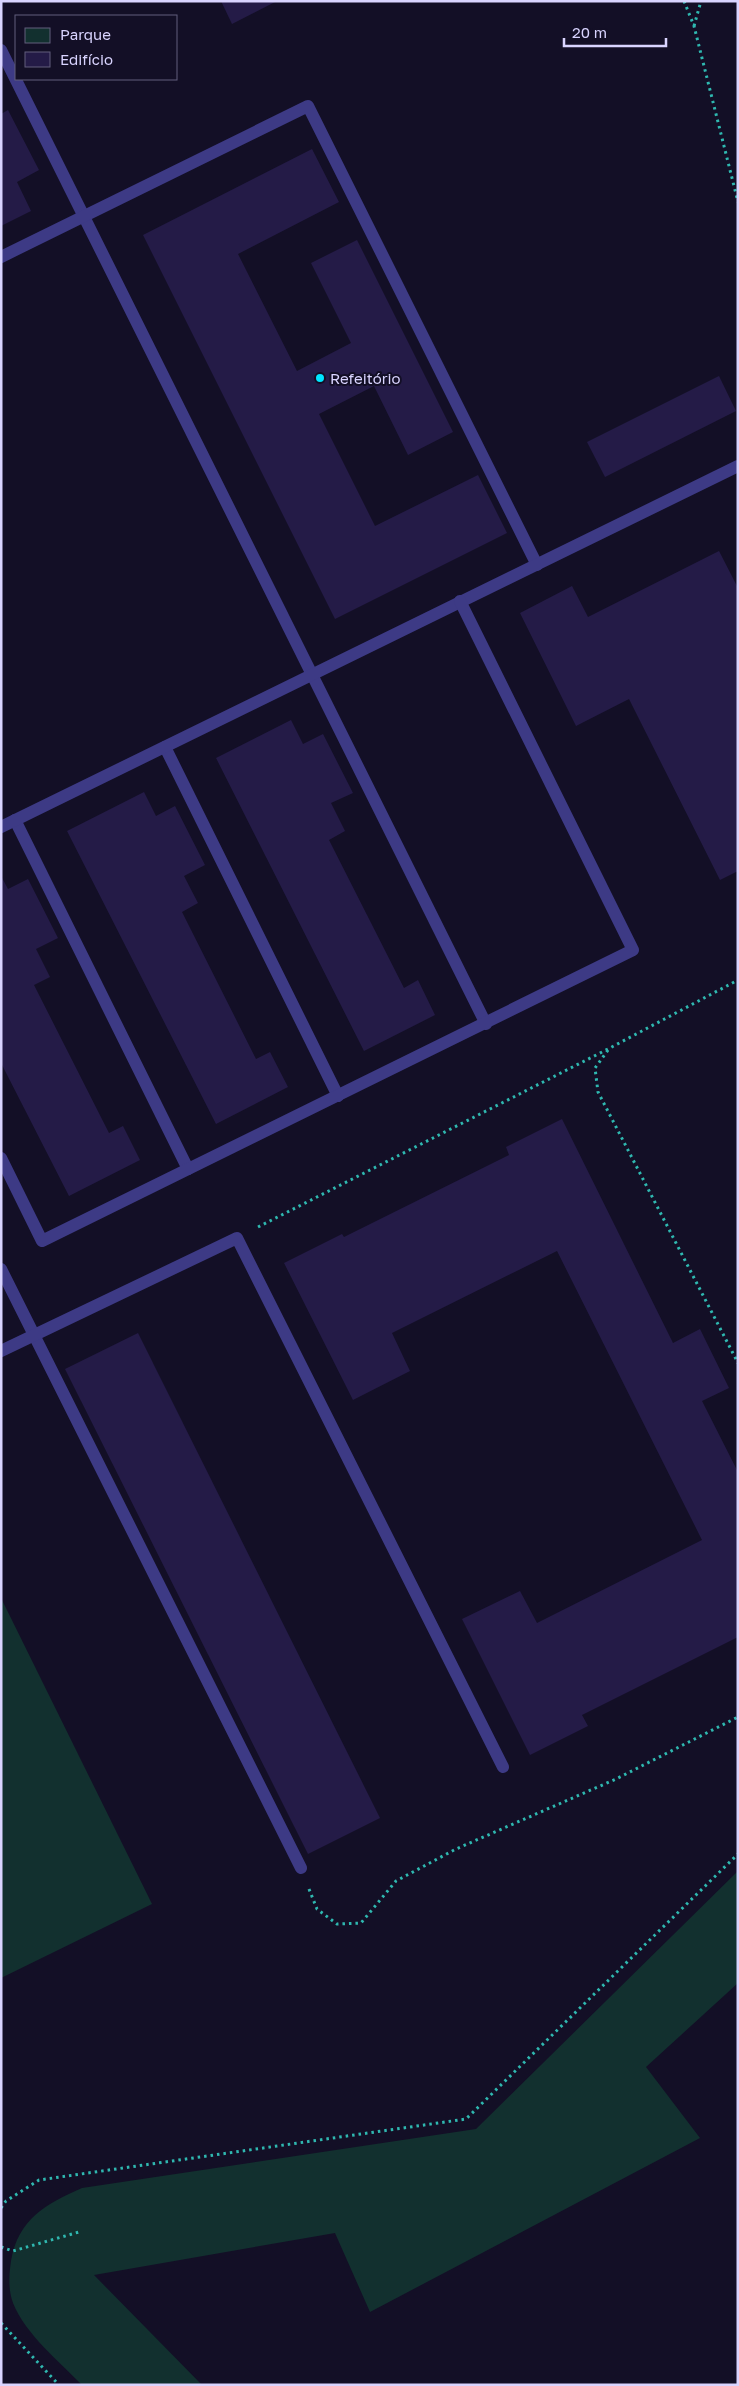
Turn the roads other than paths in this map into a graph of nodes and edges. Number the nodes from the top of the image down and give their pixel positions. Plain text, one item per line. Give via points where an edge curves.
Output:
1 (1, 50) edge
2 (15, 78) edge
3 (16, 80) edge
4 (84, 216) junction
5 (1, 257) edge
6 (738, 466) edge
7 (537, 564) junction
8 (460, 601) junction
9 (313, 674) junction
10 (164, 747) junction
11 (16, 820) junction
12 (1, 827) edge
13 (486, 1024) junction
14 (338, 1096) junction
15 (1, 1158) edge
16 (188, 1169) junction
17 (1, 1269) edge
18 (33, 1334) junction
19 (1, 1351) edge
20 (503, 1767) dead end
21 (301, 1868) road end

1 - 2 lane
3 - 4 lane
4 - 5 lane
4 - 7 lane via 308,106
4 - 9 lane
6 - 7 lane
7 - 8 lane
8 - 9 lane
8 - 13 lane via 633,950
9 - 10 lane
9 - 13 lane
10 - 11 lane
10 - 14 lane
11 - 12 lane
11 - 16 lane
13 - 14 lane
14 - 16 lane
15 - 16 lane via 42,1241
17 - 18 lane
18 - 19 lane
18 - 20 lane via 237,1238
18 - 21 lane

